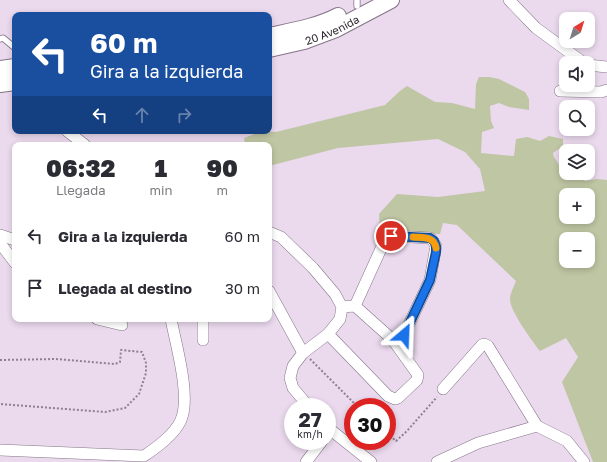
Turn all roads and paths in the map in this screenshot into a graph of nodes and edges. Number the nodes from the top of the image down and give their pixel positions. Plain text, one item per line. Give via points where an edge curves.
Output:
1 (391, 0) edge
2 (509, 0) edge
3 (360, 2) edge
4 (272, 35) edge
5 (0, 39) edge
6 (12, 46) edge
7 (272, 48) edge
8 (574, 56) edge
9 (595, 66) edge
10 (607, 67) edge
11 (12, 72) edge
12 (7, 82) edge
13 (607, 90) edge
14 (595, 92) edge
15 (71, 134) edge
16 (81, 142) edge
17 (272, 233) edge
18 (0, 235) edge
19 (12, 239) edge
20 (0, 243) edge
21 (12, 259) edge
22 (272, 296) edge
23 (354, 306) junction
24 (342, 308) junction
25 (108, 322) edge
26 (172, 322) edge
27 (203, 322) edge
28 (122, 326) dead end
29 (328, 334) junction
30 (203, 340) dead end
31 (393, 340) junction
32 (303, 353) junction
33 (0, 360) edge
34 (444, 390) joint
35 (301, 398) edge
36 (349, 398) edge
37 (0, 404) edge
38 (537, 426) junction
39 (336, 436) edge
40 (396, 441) edge
41 (0, 450) edge
42 (315, 450) edge
43 (306, 462) edge
44 (371, 462) edge
45 (437, 462) edge
46 (584, 462) edge

1 - 7 main road, 20 Avenida via 336,29 304,41
2 - 8 street via 536,28
3 - 4 main road, 20 Avenida via 331,20
5 - 6 lane via 3,38
9 - 10 street
11 - 12 main road
13 - 14 street
15 - 16 street
17 - 24 street via 281,237 313,268 335,294
18 - 19 street
20 - 21 street
22 - 32 street
23 - 24 street
23 - 31 street
23 - 31 street via 388,238 430,238 434,241 436,252 430,280 404,335 398,341
24 - 29 street via 340,319
25 - 28 street
26 - 41 street via 185,393 182,418 161,444 144,456
27 - 30 street
29 - 31 street via 388,396 395,399 412,386 418,375
29 - 32 street
32 - 35 street via 293,366 290,378 293,388
32 - 36 path
33 - 37 path via 56,359 115,364 120,362 121,350 142,352 146,374 139,394 125,408 105,412
34 - 38 street via 484,344 488,346
34 - 40 path
38 - 45 street via 478,444
38 - 46 street via 567,441
39 - 44 street
42 - 43 street

